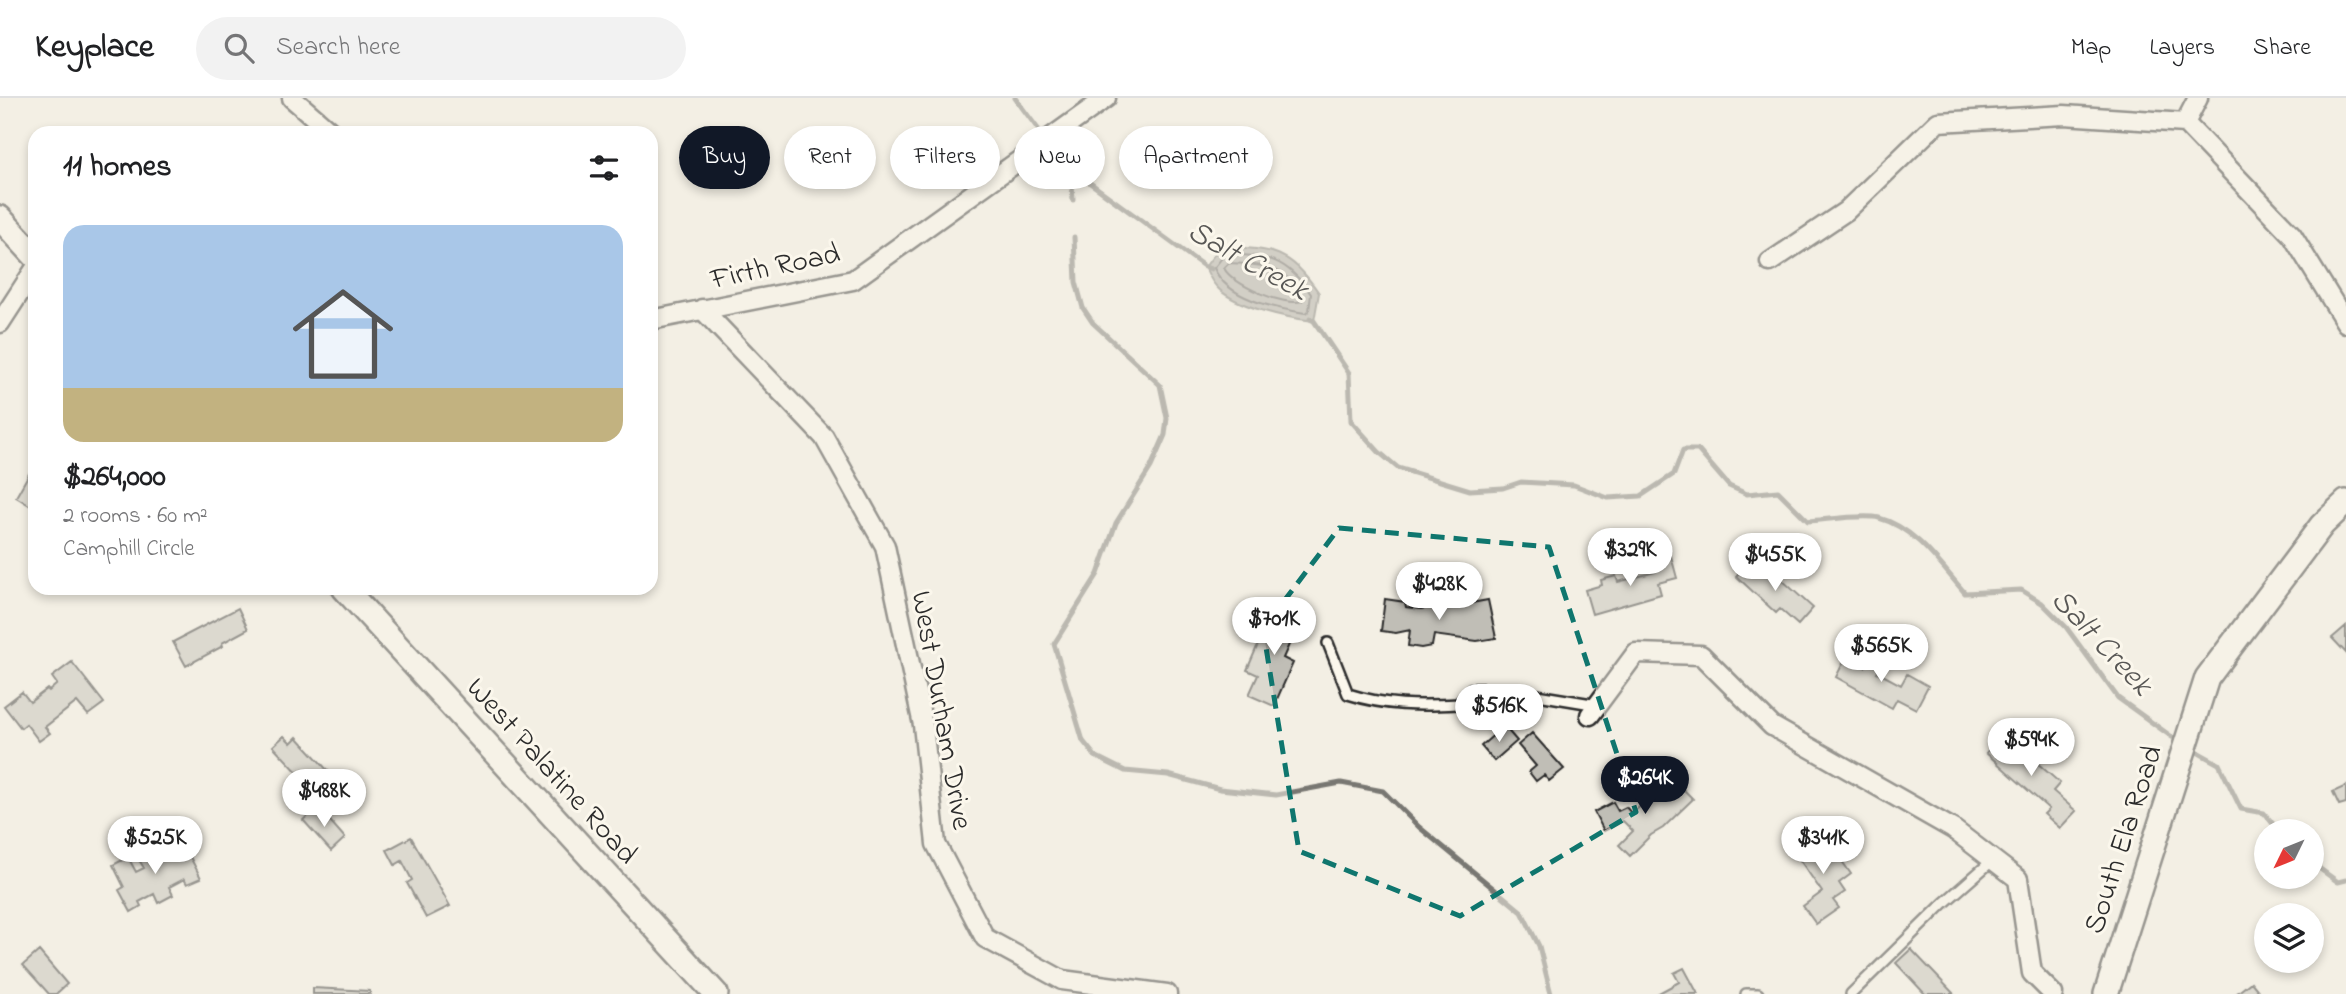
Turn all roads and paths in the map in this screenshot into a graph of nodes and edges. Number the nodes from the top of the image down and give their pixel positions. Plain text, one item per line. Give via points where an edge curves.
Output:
1 (292, 98) edge
2 (1106, 98) edge
3 (2197, 98) edge
4 (2185, 123) junction
5 (324, 126) edge
6 (0, 218) edge
7 (28, 248) edge
8 (1770, 262) dead end
9 (28, 281) edge
10 (702, 309) junction
11 (658, 318) edge
12 (0, 323) edge
13 (2346, 323) edge
14 (2346, 502) edge
15 (350, 595) edge
16 (1328, 643) dead end
17 (1594, 710) joint
18 (1993, 860) junction
19 (716, 994) edge
20 (1167, 994) edge
21 (1746, 994) edge
22 (1758, 994) edge
23 (1852, 994) edge
24 (2053, 994) edge
25 (2106, 994) edge

1 - 5 street
2 - 10 street, Firth Road via 853,280
3 - 4 street
4 - 8 street via 2064,115 1938,122 1846,211
4 - 13 street via 2292,235
6 - 7 main road
9 - 12 street
10 - 11 street, Firth Road
10 - 20 street, West Durham Drive via 824,438 884,545 923,725 936,844 985,938 1062,980
14 - 25 main road, South Ela Road via 2322,524 2207,678
15 - 19 main road, West Palatine Road
16 - 17 lane via 1348,694 1376,703 1458,704 1471,689 1513,691
17 - 18 street via 1636,653 1701,655 1772,726 1953,829
18 - 23 lane
18 - 24 street via 2018,879 2032,973
21 - 22 lane

